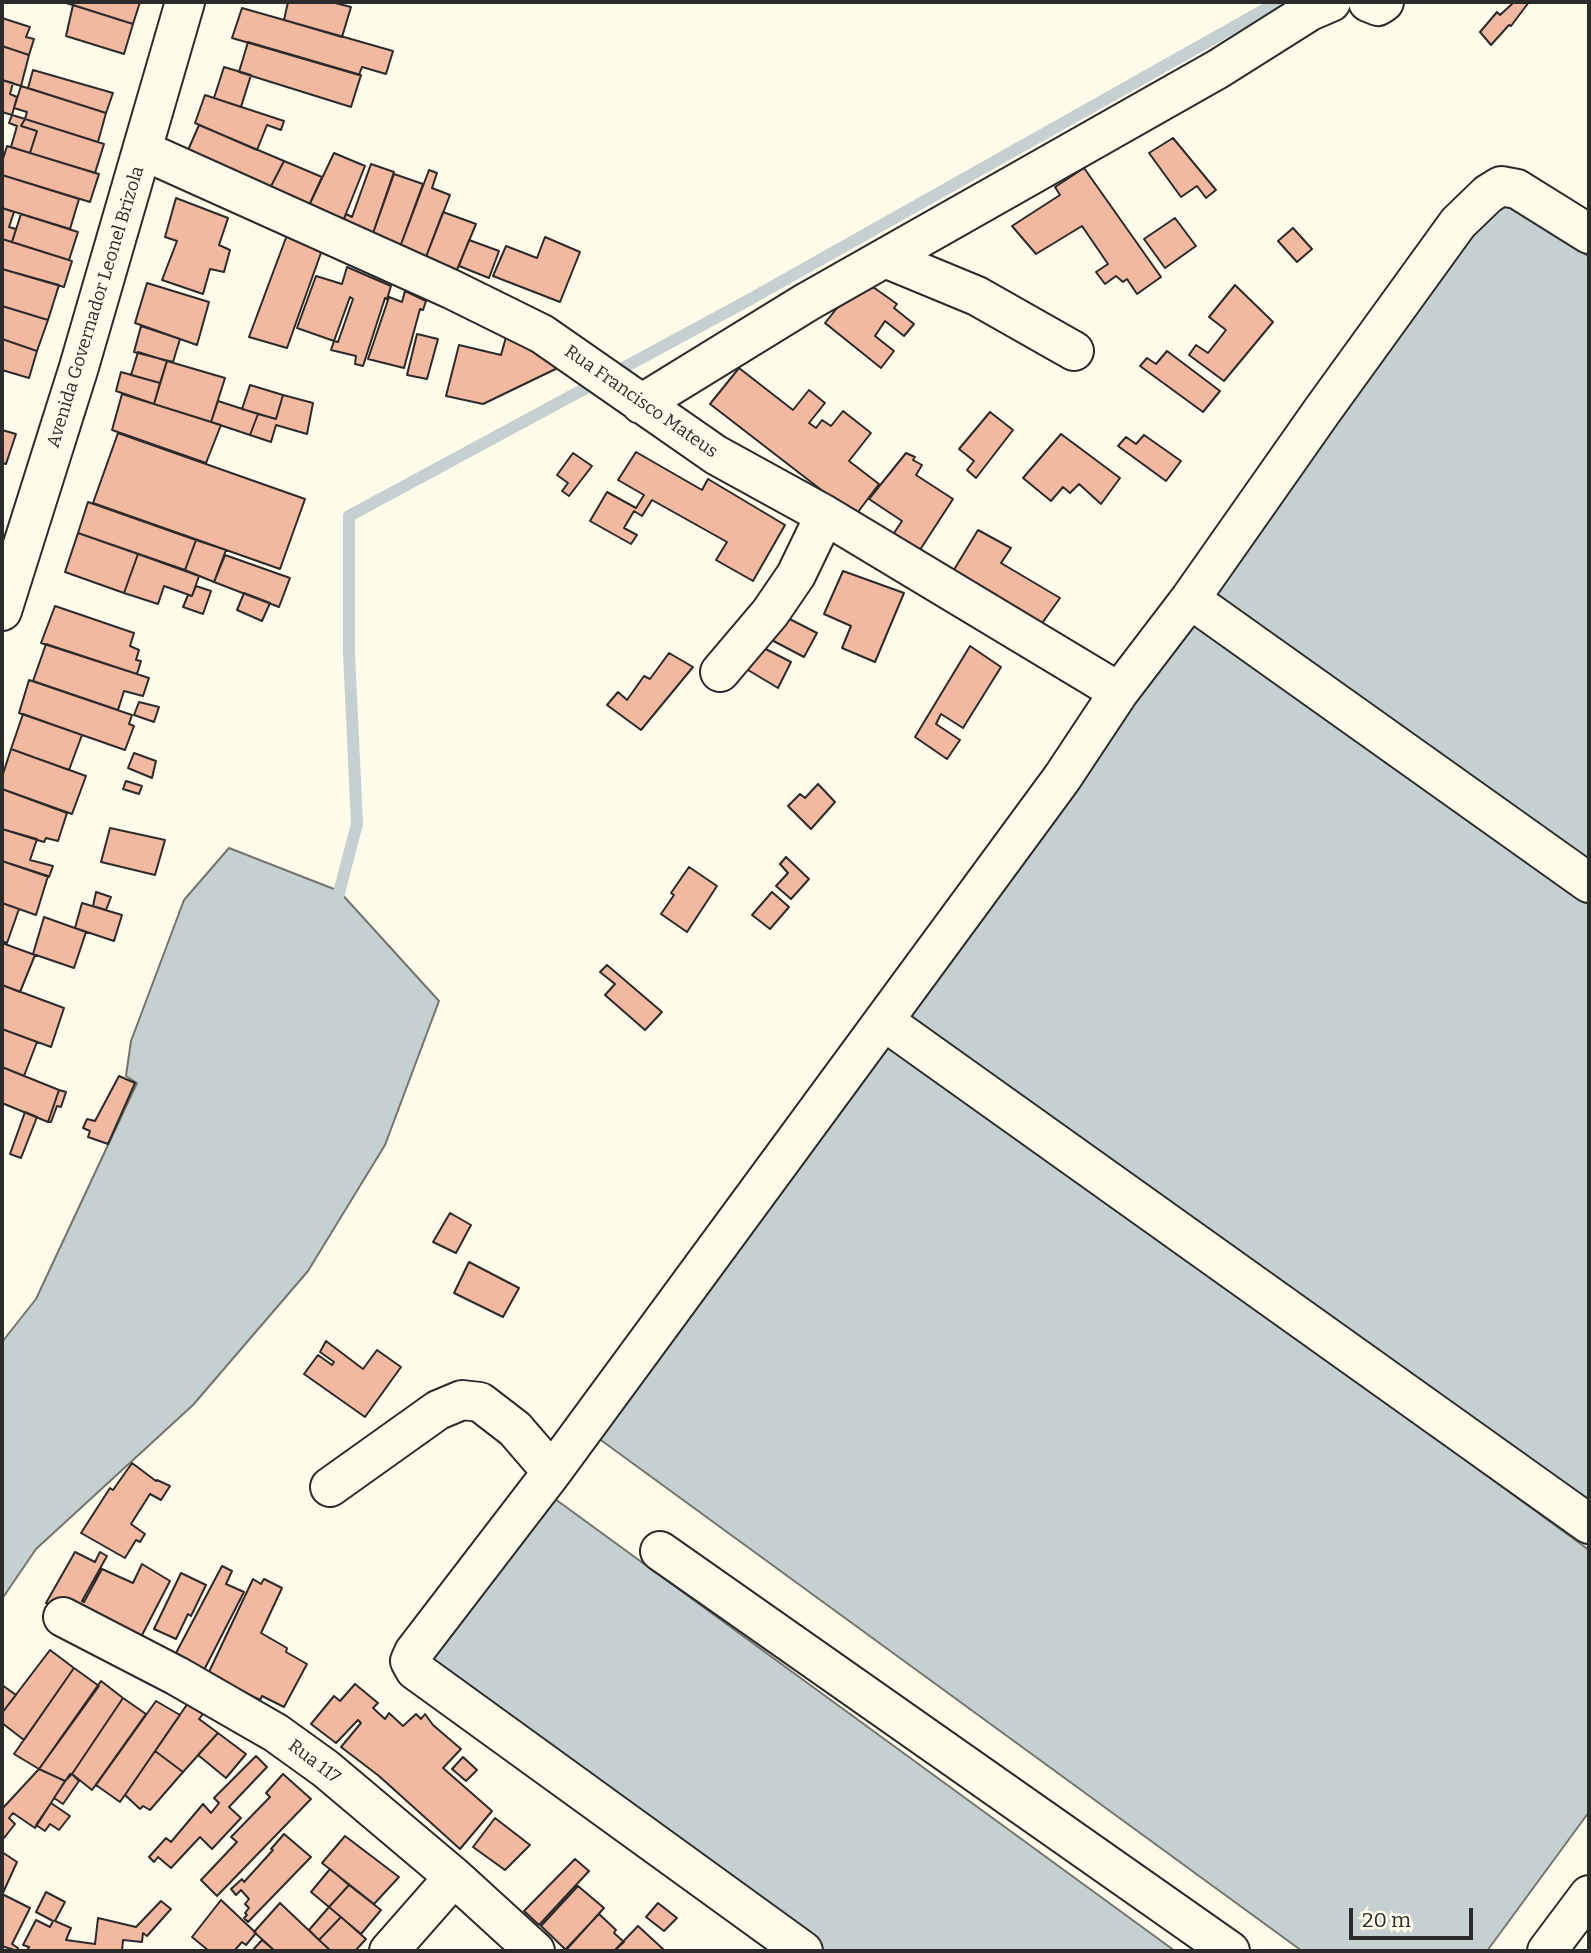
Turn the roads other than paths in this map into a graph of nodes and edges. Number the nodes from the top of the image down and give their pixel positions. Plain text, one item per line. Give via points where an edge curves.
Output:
1 (185, 2) edge
2 (1331, 2) edge
3 (1368, 2) edge
4 (1384, 2) edge
5 (142, 150) junction
6 (1589, 234) edge
7 (885, 258) junction
8 (1074, 351) dead end
9 (641, 404) junction
10 (825, 515) junction
11 (9, 562) edge
12 (1190, 599) junction
13 (2, 611) edge
14 (720, 672) dead end
15 (1119, 692) junction
16 (1589, 883) edge
17 (884, 1021) junction
18 (552, 1472) junction
19 (330, 1487) dead end
20 (1589, 1524) edge
21 (660, 1551) dead end
22 (63, 1617) dead end
23 (454, 1877) junction
24 (1589, 1895) edge
25 (389, 1951) edge
26 (535, 1951) edge
27 (803, 1951) edge
28 (1230, 1951) edge
29 (1547, 1951) edge

1 - 5 street, Avenida Governador Leonel Brizola
2 - 7 street
3 - 4 street via 1378,6
5 - 9 street, Rua Francisco Mateus via 542,334
5 - 11 street, Avenida Governador Leonel Brizola via 79,367
6 - 12 street via 1517,189 1501,186 1489,194 1458,223
7 - 8 street via 977,296
7 - 9 street
9 - 10 street, Rua Francisco Mateus via 716,455
10 - 14 street via 796,575
10 - 15 street, Rua Francisco Mateus
11 - 13 street, Avenida Governador Leonel Brizola
12 - 15 street
12 - 16 street
15 - 17 street via 1062,778
17 - 18 street
17 - 20 street
18 - 19 street via 515,1429 480,1402 462,1400 438,1410
18 - 27 street via 410,1661 415,1670
21 - 28 street
22 - 23 street, Rua 117 via 275,1733 326,1769
23 - 25 street
23 - 26 street, Rua 117
24 - 29 street

